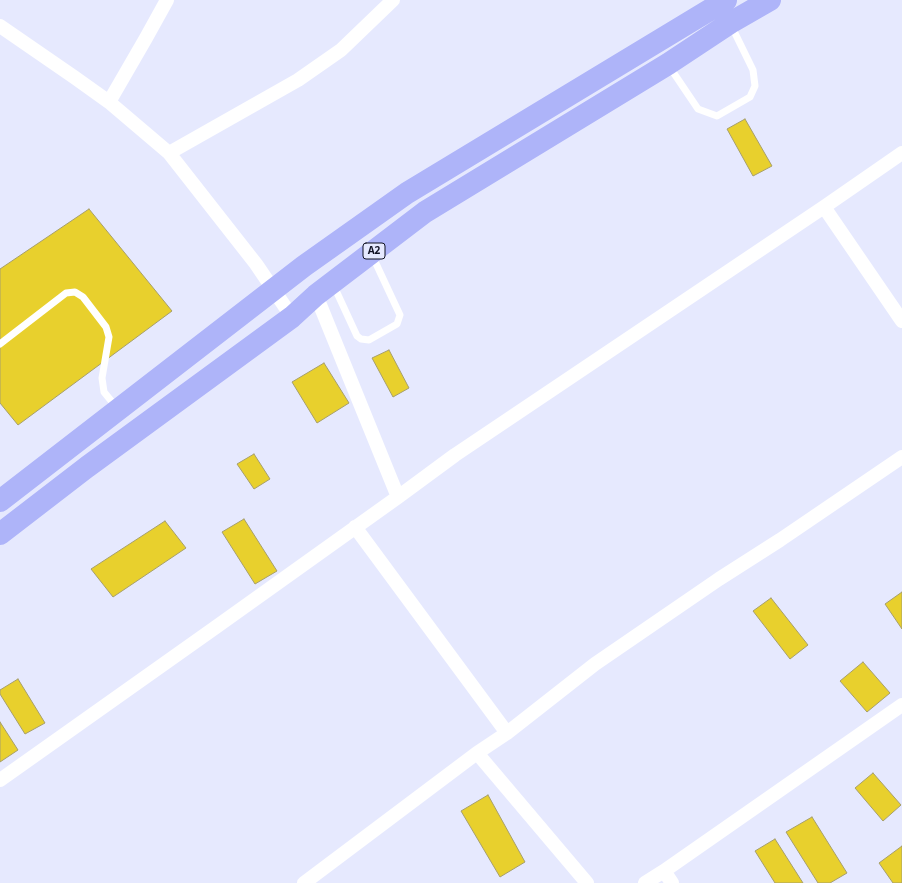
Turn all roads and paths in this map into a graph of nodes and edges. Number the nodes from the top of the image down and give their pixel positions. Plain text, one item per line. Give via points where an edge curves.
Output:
1 (167, 0) edge
2 (393, 0) edge
3 (726, 0) edge
4 (770, 0) edge
5 (730, 23) junction
6 (0, 26) edge
7 (668, 64) junction
8 (108, 102) junction
9 (169, 153) junction
10 (902, 153) edge
11 (824, 207) junction
12 (371, 253) junction
13 (324, 288) junction
14 (274, 290) junction
15 (292, 317) junction
16 (902, 321) edge
17 (0, 344) edge
18 (118, 410) junction
19 (902, 457) edge
20 (398, 497) junction
21 (0, 501) edge
22 (355, 527) junction
23 (0, 534) edge
24 (902, 705) edge
25 (507, 733) junction
26 (477, 753) junction
27 (0, 780) edge
28 (664, 871) junction
29 (304, 883) edge
30 (587, 883) edge
31 (645, 883) edge
32 (672, 883) edge

1 - 8 street
2 - 9 street via 340,50 304,75
3 - 14 highway, A2 via 407,193
4 - 5 highway, A2
5 - 7 highway, A2
5 - 7 lane via 753,70 755,86 750,97 717,116 698,109
6 - 8 street
7 - 12 highway, A2 via 425,212
8 - 9 street
9 - 14 street
10 - 11 street
11 - 16 street
11 - 20 street via 455,455
12 - 13 highway, A2
12 - 13 lane via 400,315 397,324 369,340 361,339
13 - 15 highway, A2
13 - 20 street
14 - 15 street
14 - 18 highway, A2
15 - 23 highway, A2
17 - 18 lane via 66,294 75,292 83,297 108,332 102,378 104,392
18 - 21 highway, A2
19 - 25 street via 595,664
20 - 22 street
22 - 25 street
22 - 27 street
24 - 28 street
25 - 26 street
26 - 29 street
26 - 30 street
28 - 31 street
28 - 32 street

